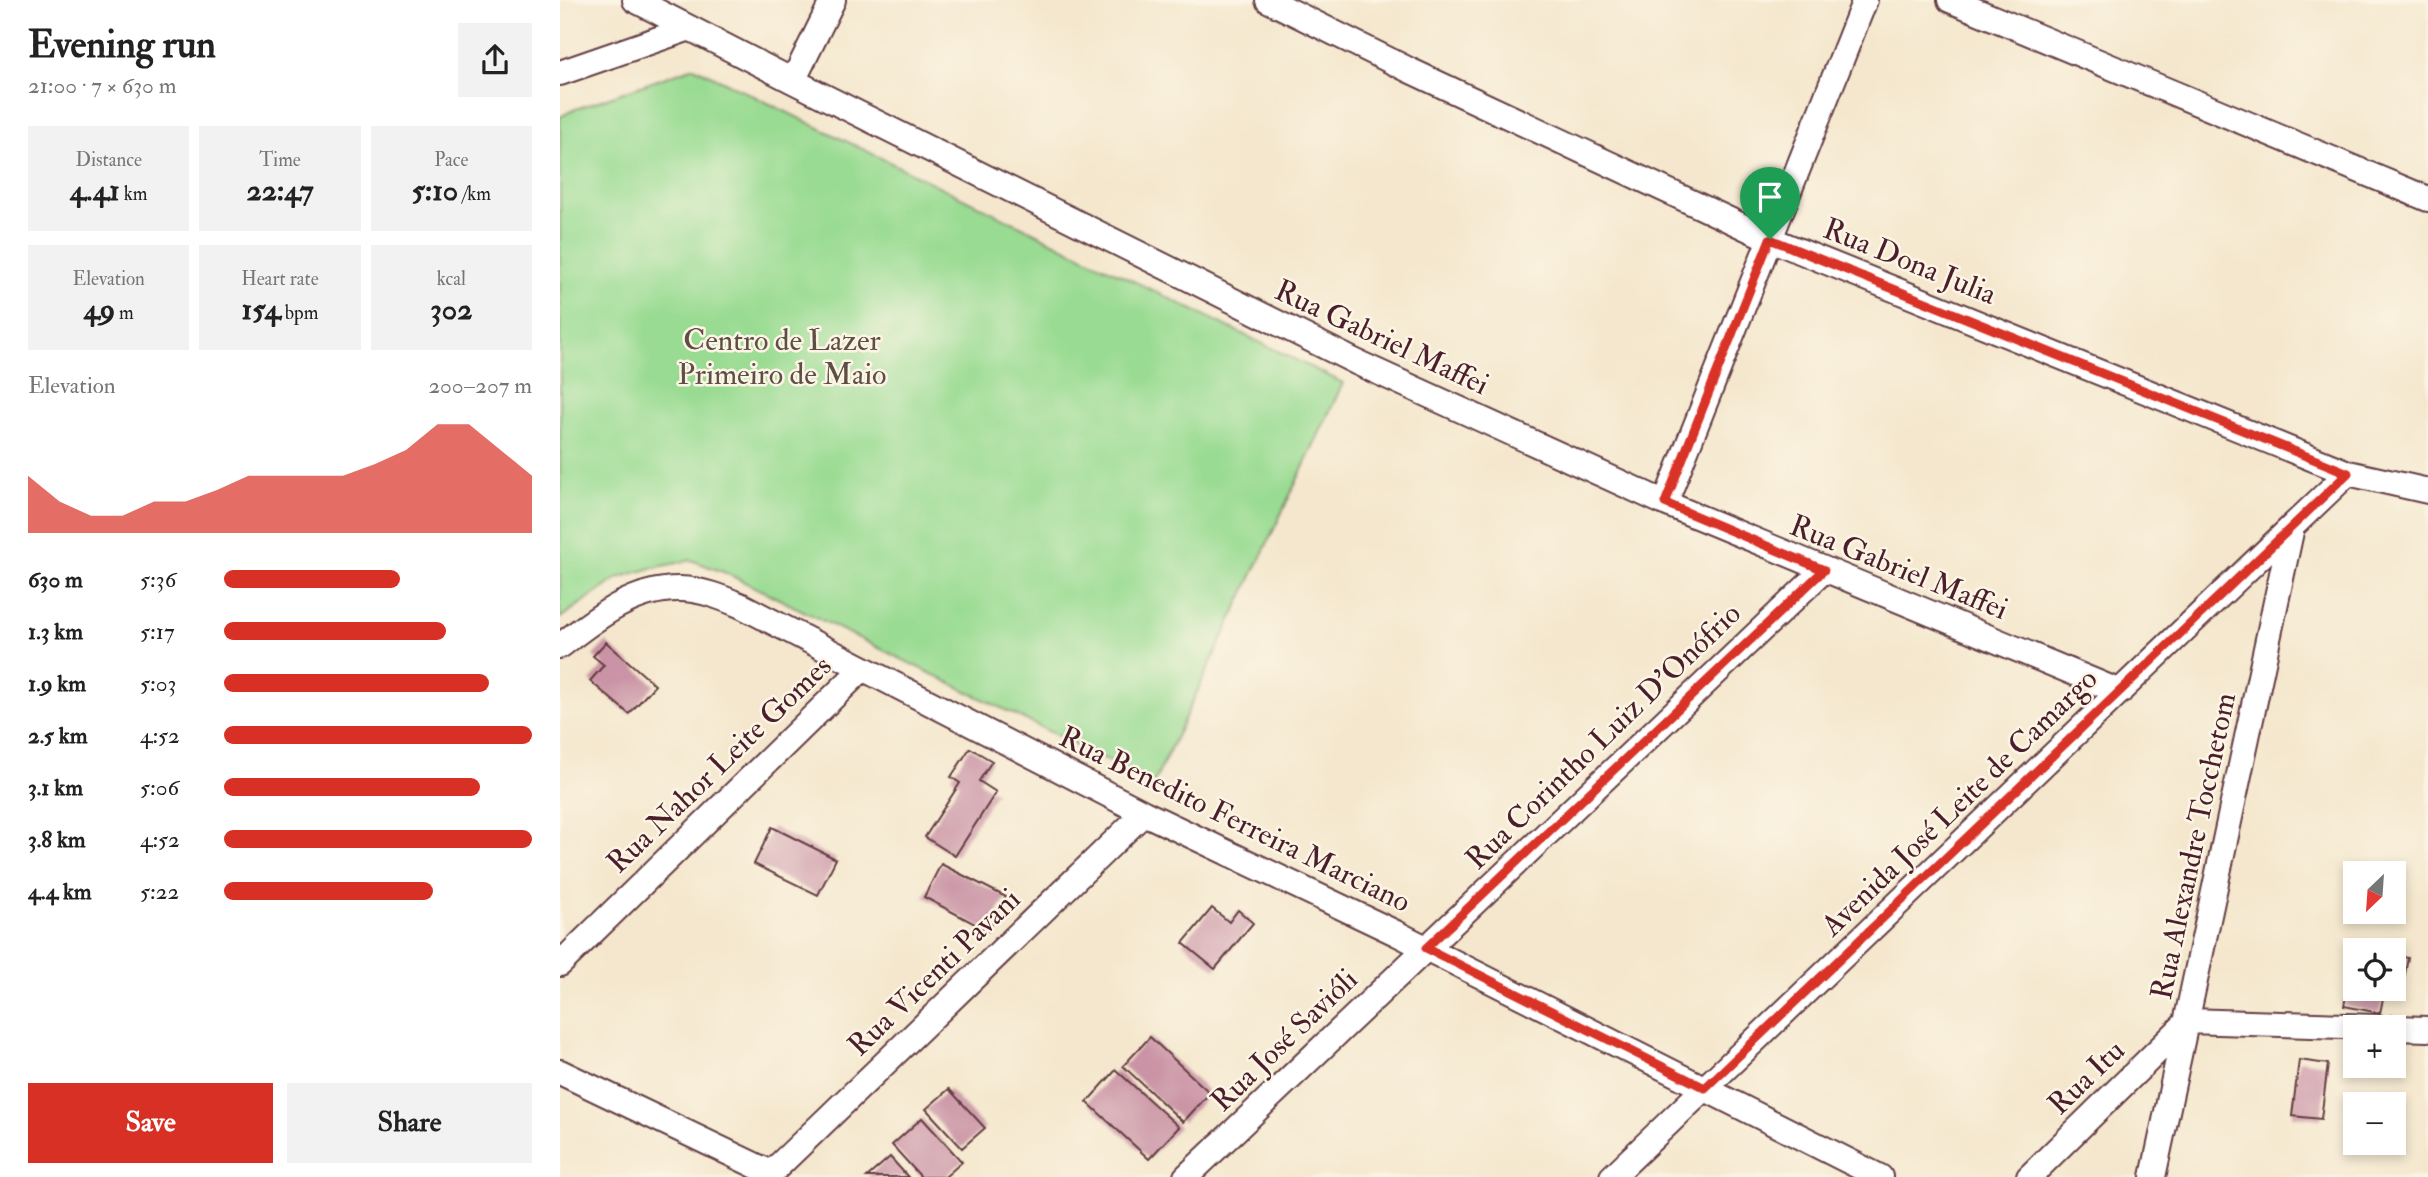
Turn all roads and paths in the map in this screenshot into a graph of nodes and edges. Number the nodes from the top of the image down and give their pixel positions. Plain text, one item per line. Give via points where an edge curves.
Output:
1 (635, 0) edge
2 (833, 0) edge
3 (1268, 0) edge
4 (1866, 0) edge
5 (1950, 0) edge
6 (690, 28) junction
7 (560, 73) edge
8 (793, 82) junction
9 (2428, 199) edge
10 (1770, 239) junction
11 (2348, 473) junction
12 (2428, 491) edge
13 (1665, 503) junction
14 (2292, 527) junction
15 (1824, 570) junction
16 (560, 646) edge
17 (862, 668) junction
18 (2120, 692) junction
19 (1144, 813) junction
20 (1426, 948) junction
21 (560, 964) edge
22 (2188, 1021) junction
23 (2343, 1026) edge
24 (2406, 1028) edge
25 (2428, 1029) edge
26 (560, 1072) edge
27 (1705, 1088) junction
28 (769, 1175) edge
29 (1186, 1177) edge
30 (1612, 1177) edge
31 (1880, 1177) edge
32 (2029, 1177) edge
33 (2153, 1177) edge

1 - 6 street, Rua Gabriel Maffei
2 - 8 street
3 - 10 street, Rua Dona Julia
4 - 10 street
5 - 9 street
6 - 7 street
6 - 8 street, Rua Gabriel Maffei
8 - 13 street, Rua Gabriel Maffei via 1356,362
10 - 11 street, Rua Dona Julia
10 - 13 street
11 - 12 street, Rua Dona Julia
11 - 14 street, Avenida José Leite de Camargo
13 - 15 street, Rua Gabriel Maffei
14 - 18 street, Avenida José Leite de Camargo
14 - 22 street, Rua Alexandre Tocchetom
15 - 18 street, Rua Gabriel Maffei
15 - 20 street, Rua Corintho Luiz D'Onófrio
16 - 17 street, Rua Benedito Ferreira Marciano via 617,605 680,589 742,606
17 - 19 street, Rua Benedito Ferreira Marciano
17 - 21 street, Rua Nahor Leite Gomes
18 - 27 street, Avenida José Leite de Camargo
19 - 20 street, Rua Benedito Ferreira Marciano
19 - 28 street, Rua Vicenti Pavani
20 - 27 street, Rua Benedito Ferreira Marciano
20 - 29 street, Rua José Savióli
22 - 23 street
22 - 32 street, Rua Itu
22 - 33 street, Rua Alexandre Tocchetom
24 - 25 street
26 - 28 street
27 - 30 street, Avenida José Leite de Camargo
27 - 31 street, Rua Benedito Ferreira Marciano

